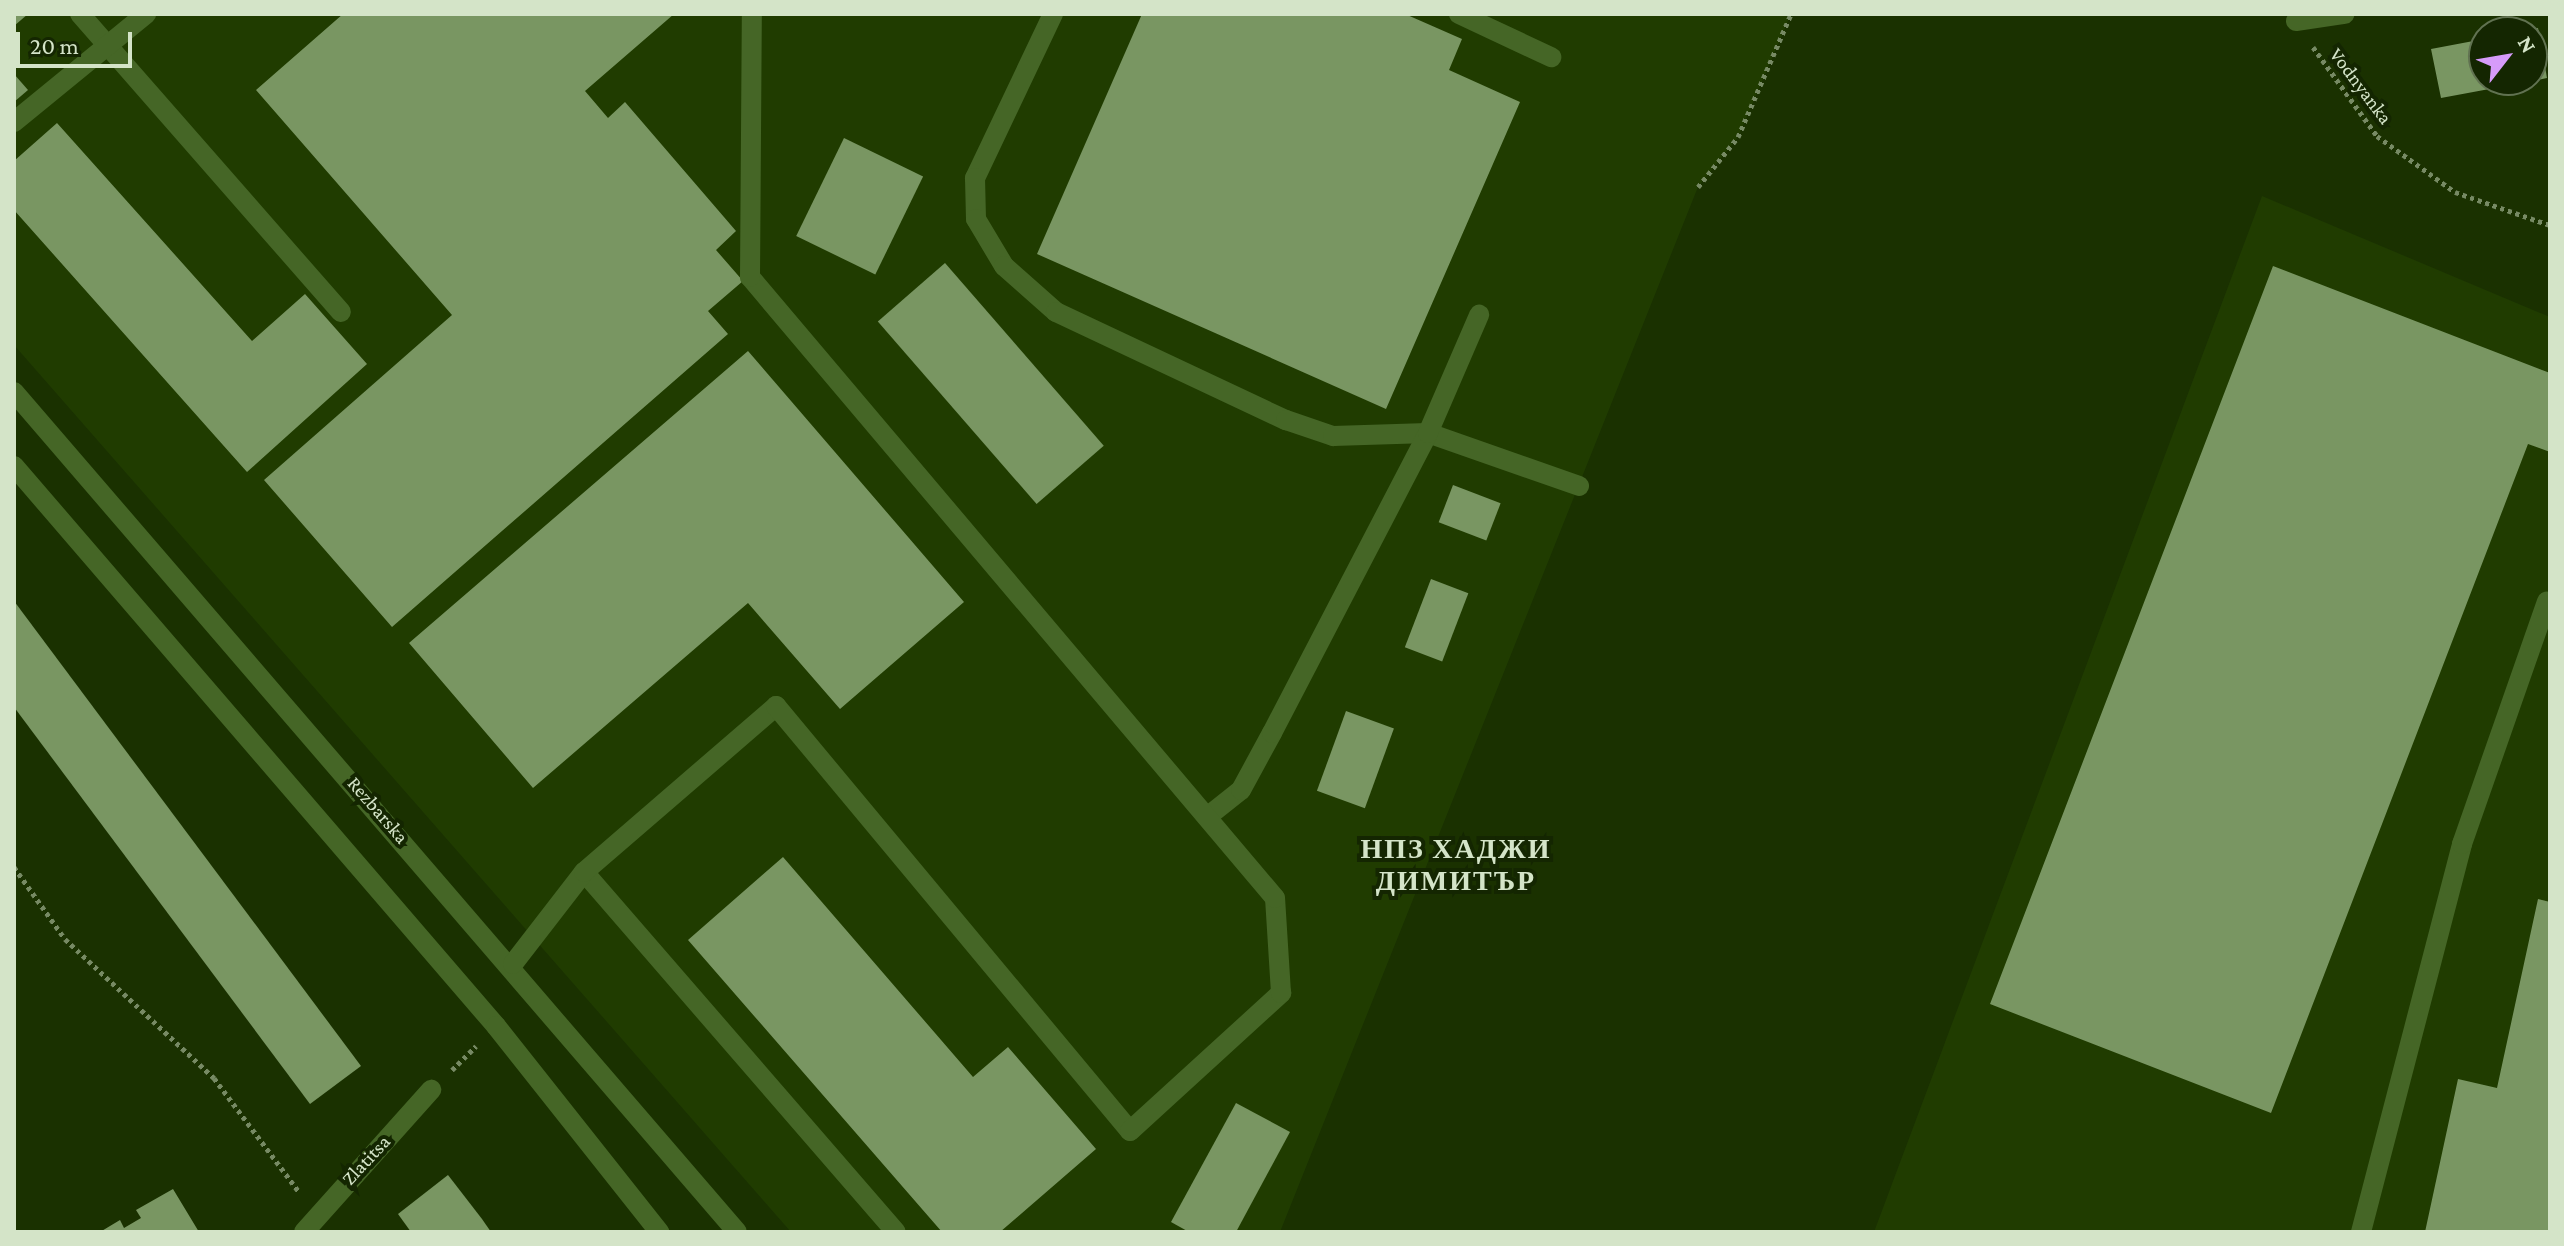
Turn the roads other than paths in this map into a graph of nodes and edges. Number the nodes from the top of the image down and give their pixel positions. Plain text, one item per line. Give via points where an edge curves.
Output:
1 (80, 14) edge
2 (146, 14) edge
3 (752, 14) edge
4 (1053, 14) edge
5 (1459, 14) edge
6 (2344, 14) edge
7 (2296, 21) road end
8 (107, 45) junction
9 (1551, 57) dead end
10 (14, 122) edge
11 (341, 312) dead end
12 (1479, 315) dead end
13 (14, 392) edge
14 (1428, 433) junction
15 (14, 466) edge
16 (1579, 486) dead end
17 (2547, 601) dead end
18 (1207, 817) junction
19 (584, 872) junction
20 (513, 964) junction
21 (431, 1090) road end
22 (304, 1232) edge
23 (659, 1232) edge
24 (737, 1232) edge
25 (896, 1232) edge
26 (2361, 1232) edge

1 - 8 street
2 - 8 street
3 - 18 street via 750,277
4 - 14 street via 975,178 976,219 1004,266 1056,312 1286,420 1333,436
5 - 9 street
6 - 7 street
8 - 10 street
8 - 11 street
12 - 14 street
13 - 20 street, Rezbarska
14 - 16 street
14 - 18 street via 1241,790
15 - 23 street via 496,1026
17 - 26 street via 2462,844
18 - 19 street via 1275,898 1281,993 1130,1131 776,706
19 - 20 street
19 - 25 street
20 - 24 street, Rezbarska
21 - 22 street, Zlatitsa via 315,1213

